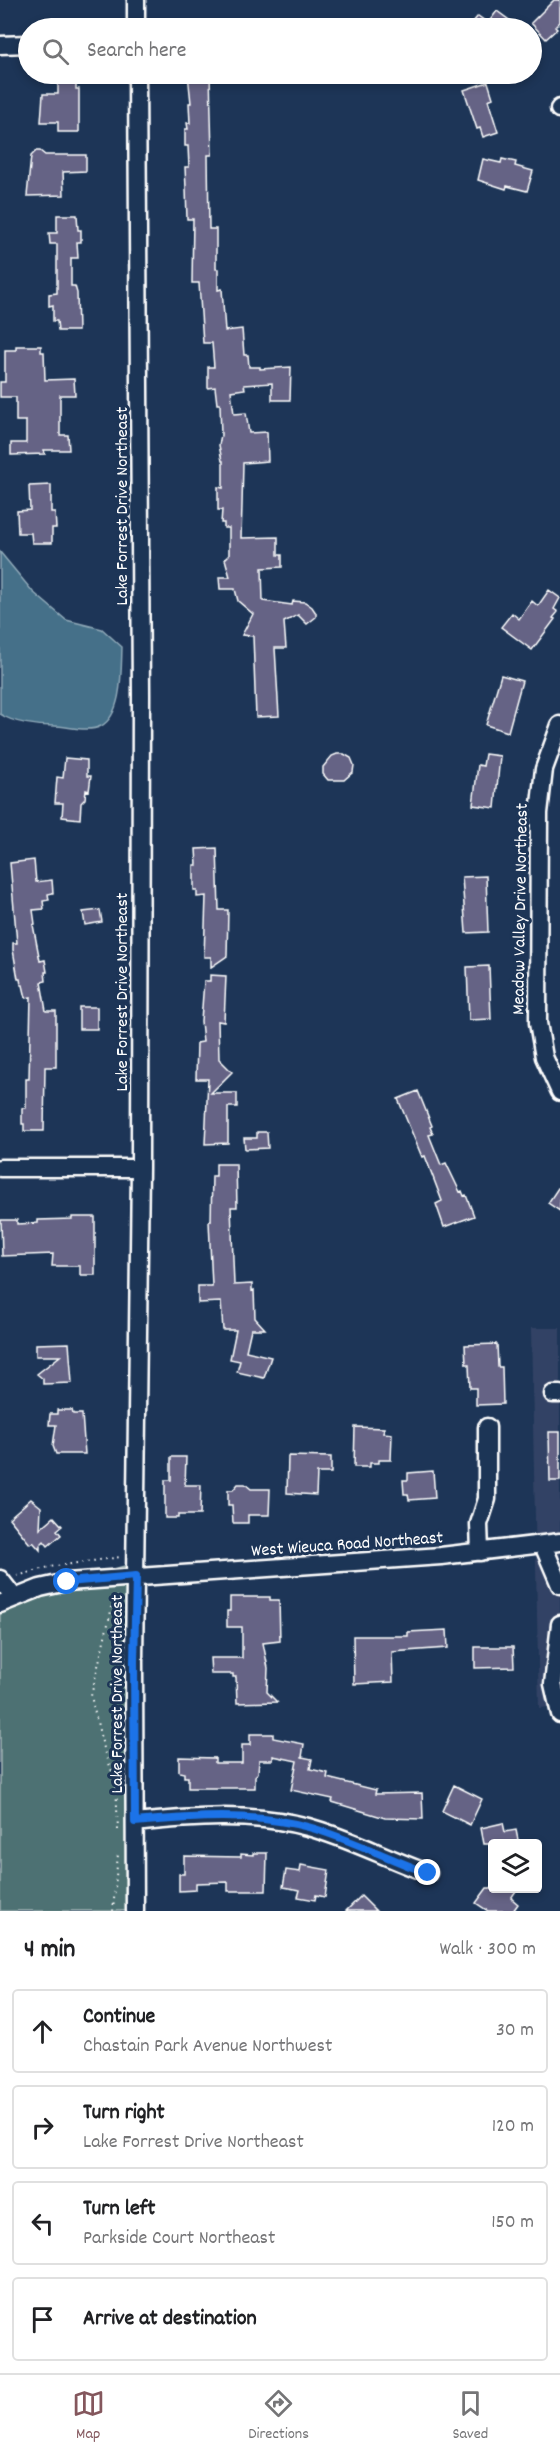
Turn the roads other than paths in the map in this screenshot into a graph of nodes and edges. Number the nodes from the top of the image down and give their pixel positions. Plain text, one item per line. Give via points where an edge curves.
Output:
1 (136, 0) edge
2 (136, 18) edge
3 (18, 44) edge
4 (0, 45) edge
5 (137, 84) edge
6 (560, 725) edge
7 (560, 1092) edge
8 (0, 1168) edge
9 (140, 1168) junction
10 (487, 1427) dead end
11 (552, 1544) edge
12 (480, 1552) junction
13 (136, 1576) junction
14 (0, 1579) edge
15 (560, 1585) edge
16 (7, 1600) edge
17 (560, 1624) edge
18 (560, 1714) edge
19 (135, 1822) junction
20 (428, 1873) dead end
21 (135, 1911) edge

1 - 2 street
3 - 4 street
5 - 9 street, Lake Forrest Drive Northeast
6 - 7 street, Meadow Valley Drive Northeast via 540,793 538,1023 543,1057
8 - 9 street
9 - 13 street, Lake Forrest Drive Northeast
10 - 12 street via 487,1499 479,1524
11 - 12 street, West Wieuca Road Northeast
11 - 15 street
12 - 13 street, West Wieuca Road Northeast
13 - 16 street, West Wieuca Road Northeast via 67,1582
13 - 19 street, Lake Forrest Drive Northeast
14 - 16 street
17 - 18 street via 553,1684
19 - 20 street via 185,1817 261,1819 308,1827
19 - 21 street, Lake Forrest Drive Northeast

